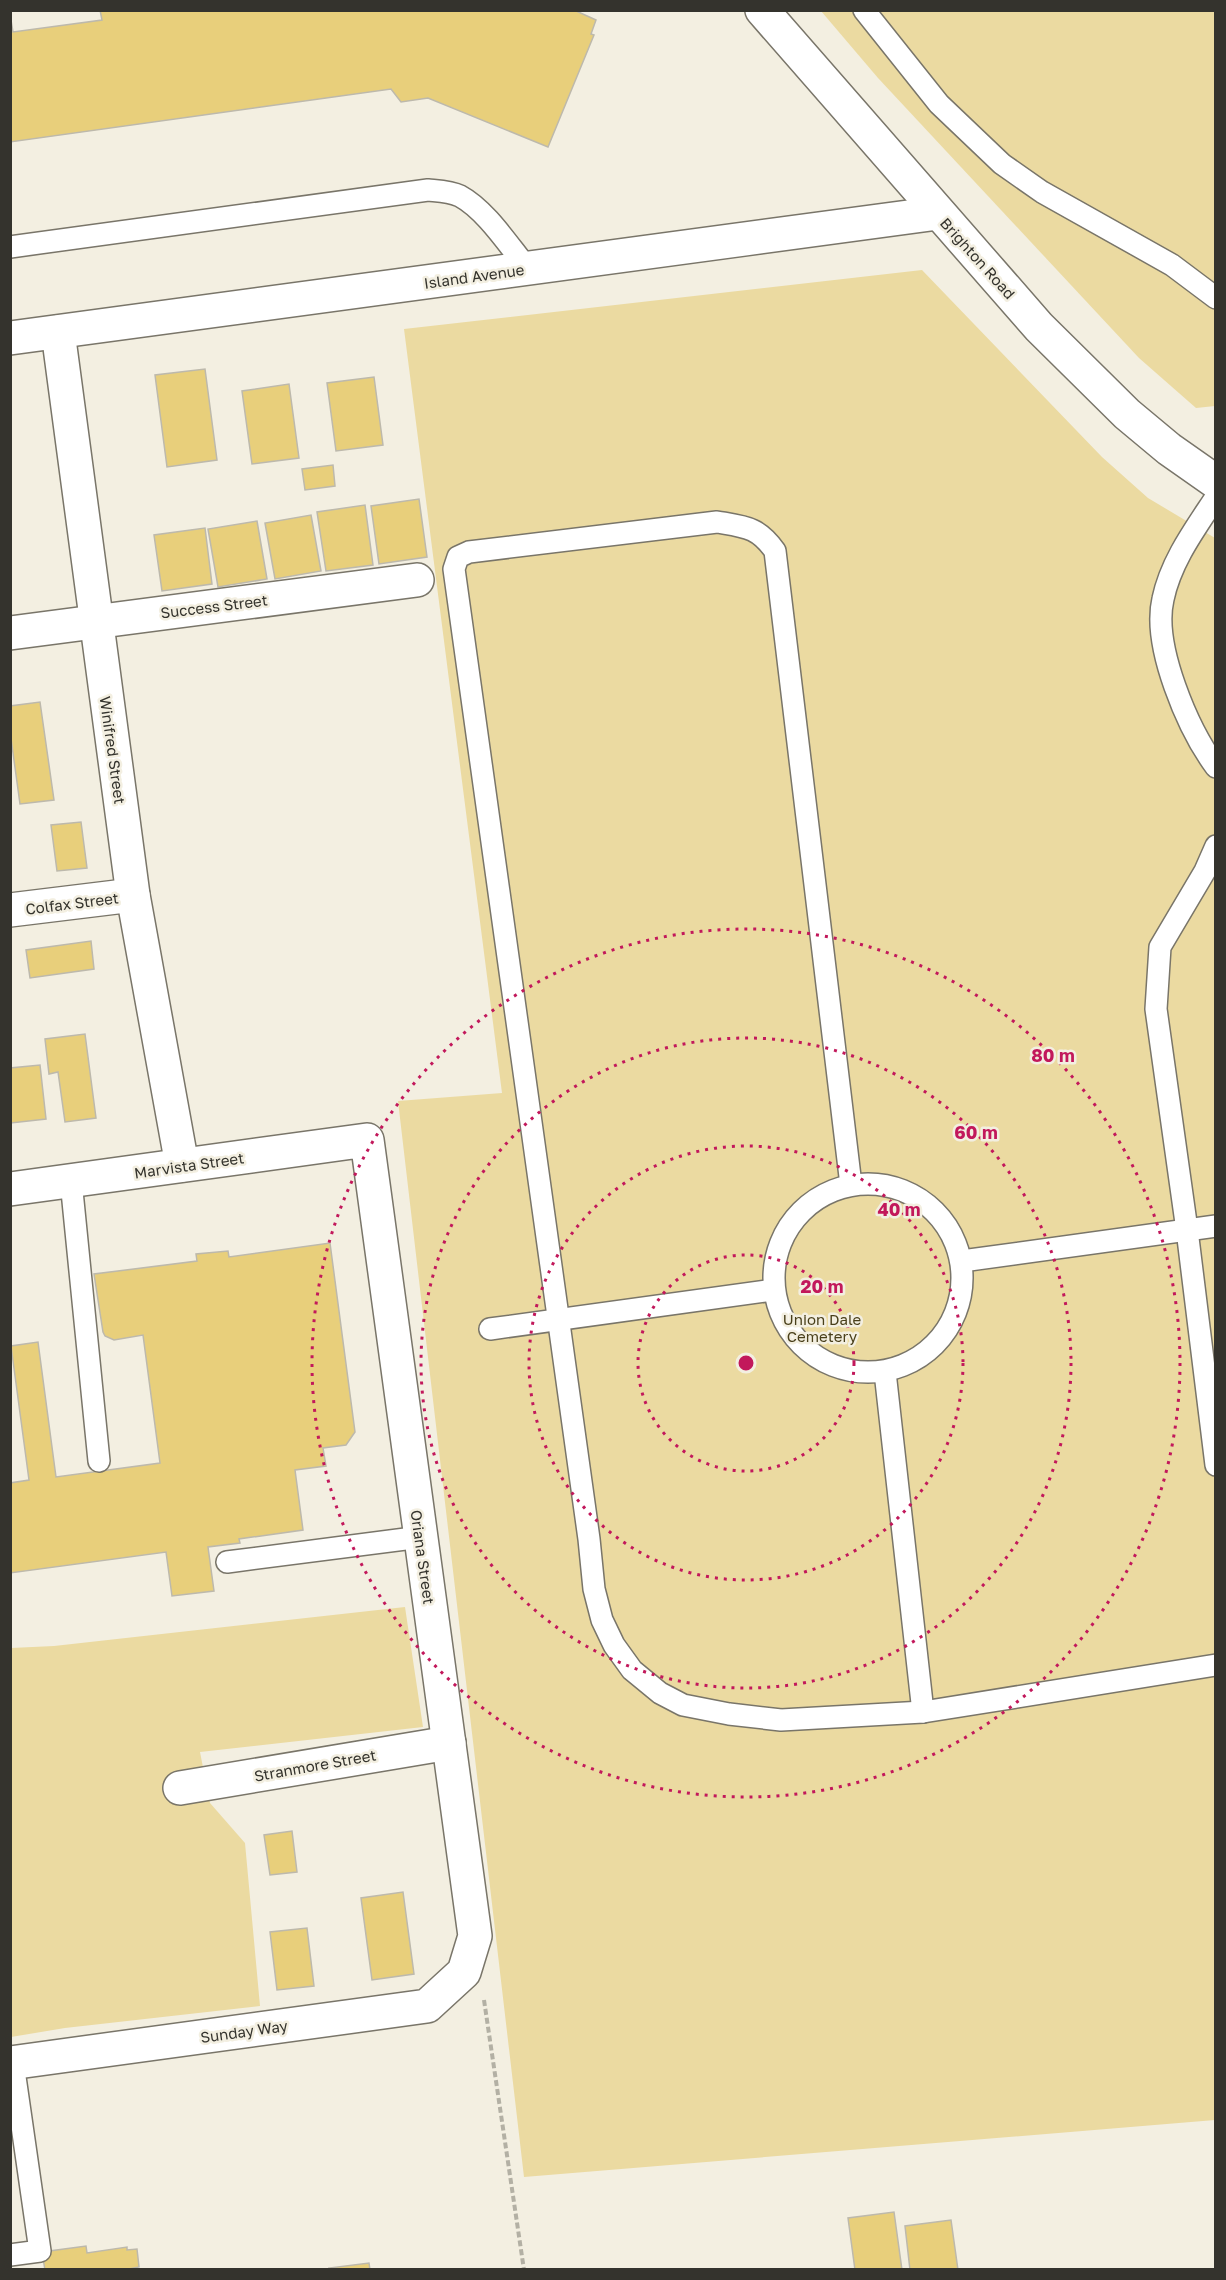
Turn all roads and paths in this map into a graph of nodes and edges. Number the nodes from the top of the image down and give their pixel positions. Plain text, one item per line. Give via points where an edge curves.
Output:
1 (762, 10) edge
2 (864, 10) edge
3 (938, 213) junction
4 (10, 247) edge
5 (528, 269) junction
6 (1215, 298) edge
7 (58, 332) junction
8 (10, 338) edge
9 (1215, 482) edge
10 (1215, 497) edge
11 (417, 580) dead end
12 (96, 622) junction
13 (10, 633) edge
14 (1215, 767) edge
15 (1215, 846) edge
16 (133, 895) junction
17 (10, 910) edge
18 (367, 1140) joint
19 (182, 1165) junction
20 (71, 1181) junction
21 (851, 1185) junction
22 (10, 1189) edge
23 (1215, 1227) edge
24 (1187, 1230) junction
25 (962, 1261) junction
26 (773, 1290) junction
27 (557, 1320) junction
28 (490, 1329) dead end
29 (885, 1372) junction
30 (99, 1461) dead end
31 (1215, 1465) edge
32 (421, 1537) junction
33 (227, 1562) dead end
34 (1215, 1665) edge
35 (923, 1712) junction
36 (449, 1743) junction
37 (180, 1788) dead end
38 (474, 1982) junction
39 (12, 2063) edge
40 (10, 2255) edge
41 (524, 2270) edge

1 - 3 street, Brighton Road
2 - 6 lane via 939,104 1002,164 1042,192 1172,266
3 - 5 street, Island Avenue
3 - 9 street, Brighton Road via 1039,327 1127,414
4 - 5 lane via 428,190 450,192 479,210
5 - 7 street, Island Avenue
7 - 8 street, Island Avenue
7 - 12 street, Winifred Street
10 - 14 lane via 1177,559 1162,600 1162,640 1177,692
11 - 12 street, Success Street
12 - 13 street, Success Street
12 - 16 street, Winifred Street
15 - 24 lane via 1205,871 1160,947 1156,1009
16 - 17 street, Colfax Street
16 - 19 street, Winifred Street
18 - 19 street, Marvista Street
18 - 32 street, Oriana Street
19 - 20 street, Marvista Street
20 - 22 street, Marvista Street
20 - 30 lane
21 - 25 lane via 889,1185 923,1200 948,1227
21 - 26 lane via 816,1198 790,1224 775,1258
21 - 27 lane via 775,551 764,536 717,522 469,552 458,557 454,569
23 - 24 lane
24 - 25 lane
24 - 31 lane
25 - 29 lane via 962,1299 947,1333 920,1358
26 - 27 lane
26 - 29 lane via 788,1330 814,1356 848,1371
27 - 28 lane
27 - 35 lane via 594,1589 602,1620 632,1670 660,1693 683,1705 729,1714 781,1720
29 - 35 lane
32 - 33 lane
32 - 36 street, Oriana Street
34 - 35 lane
36 - 37 street, Stranmore Street
36 - 38 street, Oriana Street via 475,1936
38 - 39 street, Sunday Way via 427,2006
38 - 41 path
39 - 40 lane via 39,2251

